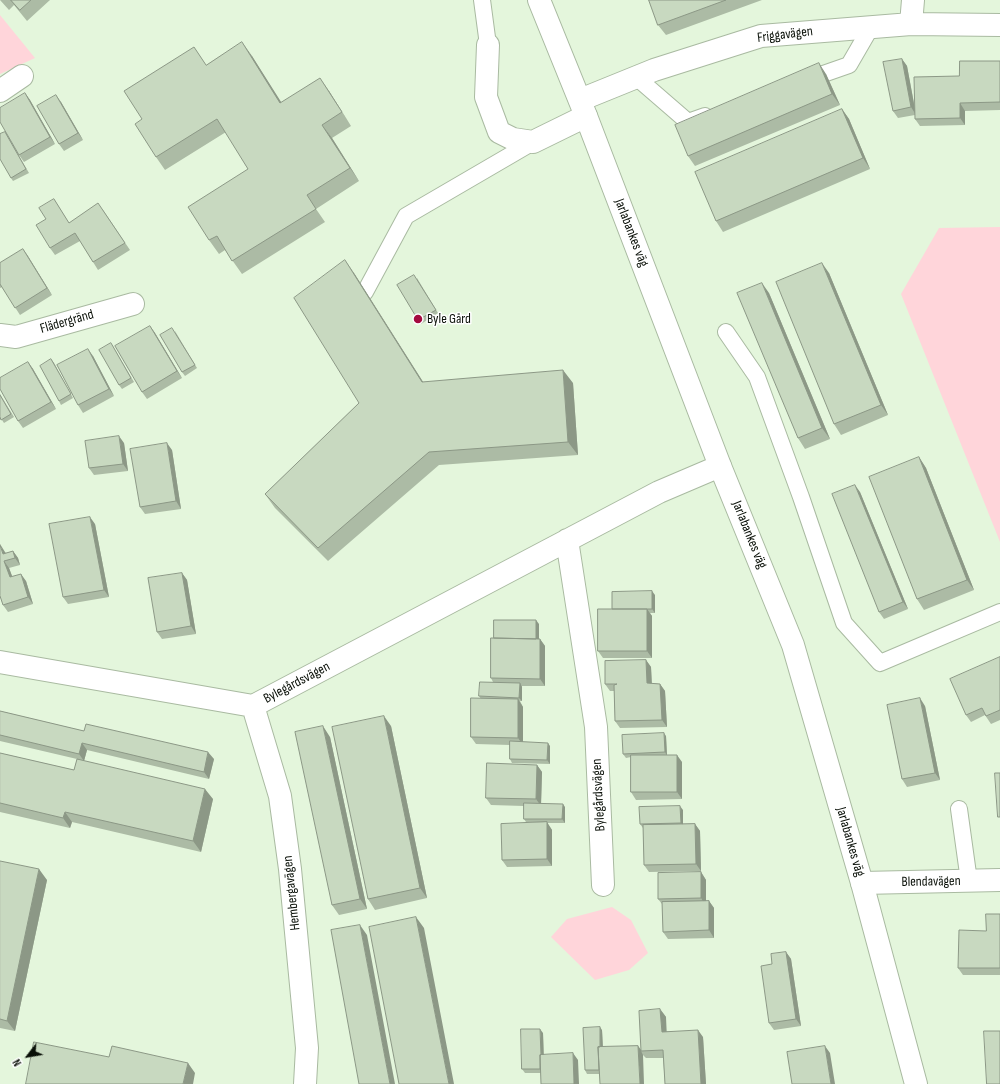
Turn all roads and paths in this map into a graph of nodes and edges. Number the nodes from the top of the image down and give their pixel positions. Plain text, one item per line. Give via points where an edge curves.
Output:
1 (482, 0) edge
2 (539, 0) edge
3 (912, 0) edge
4 (910, 24) junction
5 (1000, 25) edge
6 (871, 27) junction
7 (488, 46) joint
8 (22, 76) dead end
9 (636, 77) junction
10 (790, 86) edge
11 (0, 91) edge
12 (583, 108) junction
13 (717, 112) edge
14 (533, 142) junction
15 (133, 304) dead end
16 (334, 312) edge
17 (726, 332) dead end
18 (0, 335) edge
19 (720, 466) junction
20 (567, 540) junction
21 (1000, 612) edge
22 (0, 662) edge
23 (253, 706) junction
24 (959, 809) dead end
25 (1000, 880) edge
26 (969, 881) junction
27 (862, 883) junction
28 (603, 884) dead end
29 (305, 1084) edge
30 (916, 1084) edge

1 - 7 lane
2 - 12 street, Jarlabankes väg
3 - 4 street
4 - 5 street, Friggavägen
4 - 6 street, Friggavägen
6 - 9 street, Friggavägen via 761,36
6 - 10 lane via 850,65
7 - 14 street via 486,97 499,132 513,139
8 - 11 street
9 - 12 street, Friggavägen
9 - 13 lane via 688,122
12 - 14 street, Friggavägen
12 - 19 street, Jarlabankes väg
14 - 16 lane via 406,216 365,292
15 - 18 street, Flädergränd via 16,337
17 - 21 lane via 757,376 844,623 880,664
19 - 20 street, Bylegårdsvägen via 659,492
19 - 27 street, Jarlabankes väg via 794,645
20 - 23 street, Bylegårdsvägen
20 - 28 street, Bylegårdsvägen via 596,728
22 - 23 street, Bylegårdsvägen
23 - 29 street, Hembergavägen via 280,796 291,877 307,1048
24 - 26 lane
25 - 26 street, Blendavägen
26 - 27 street, Blendavägen
27 - 30 street, Jarlabankes väg

